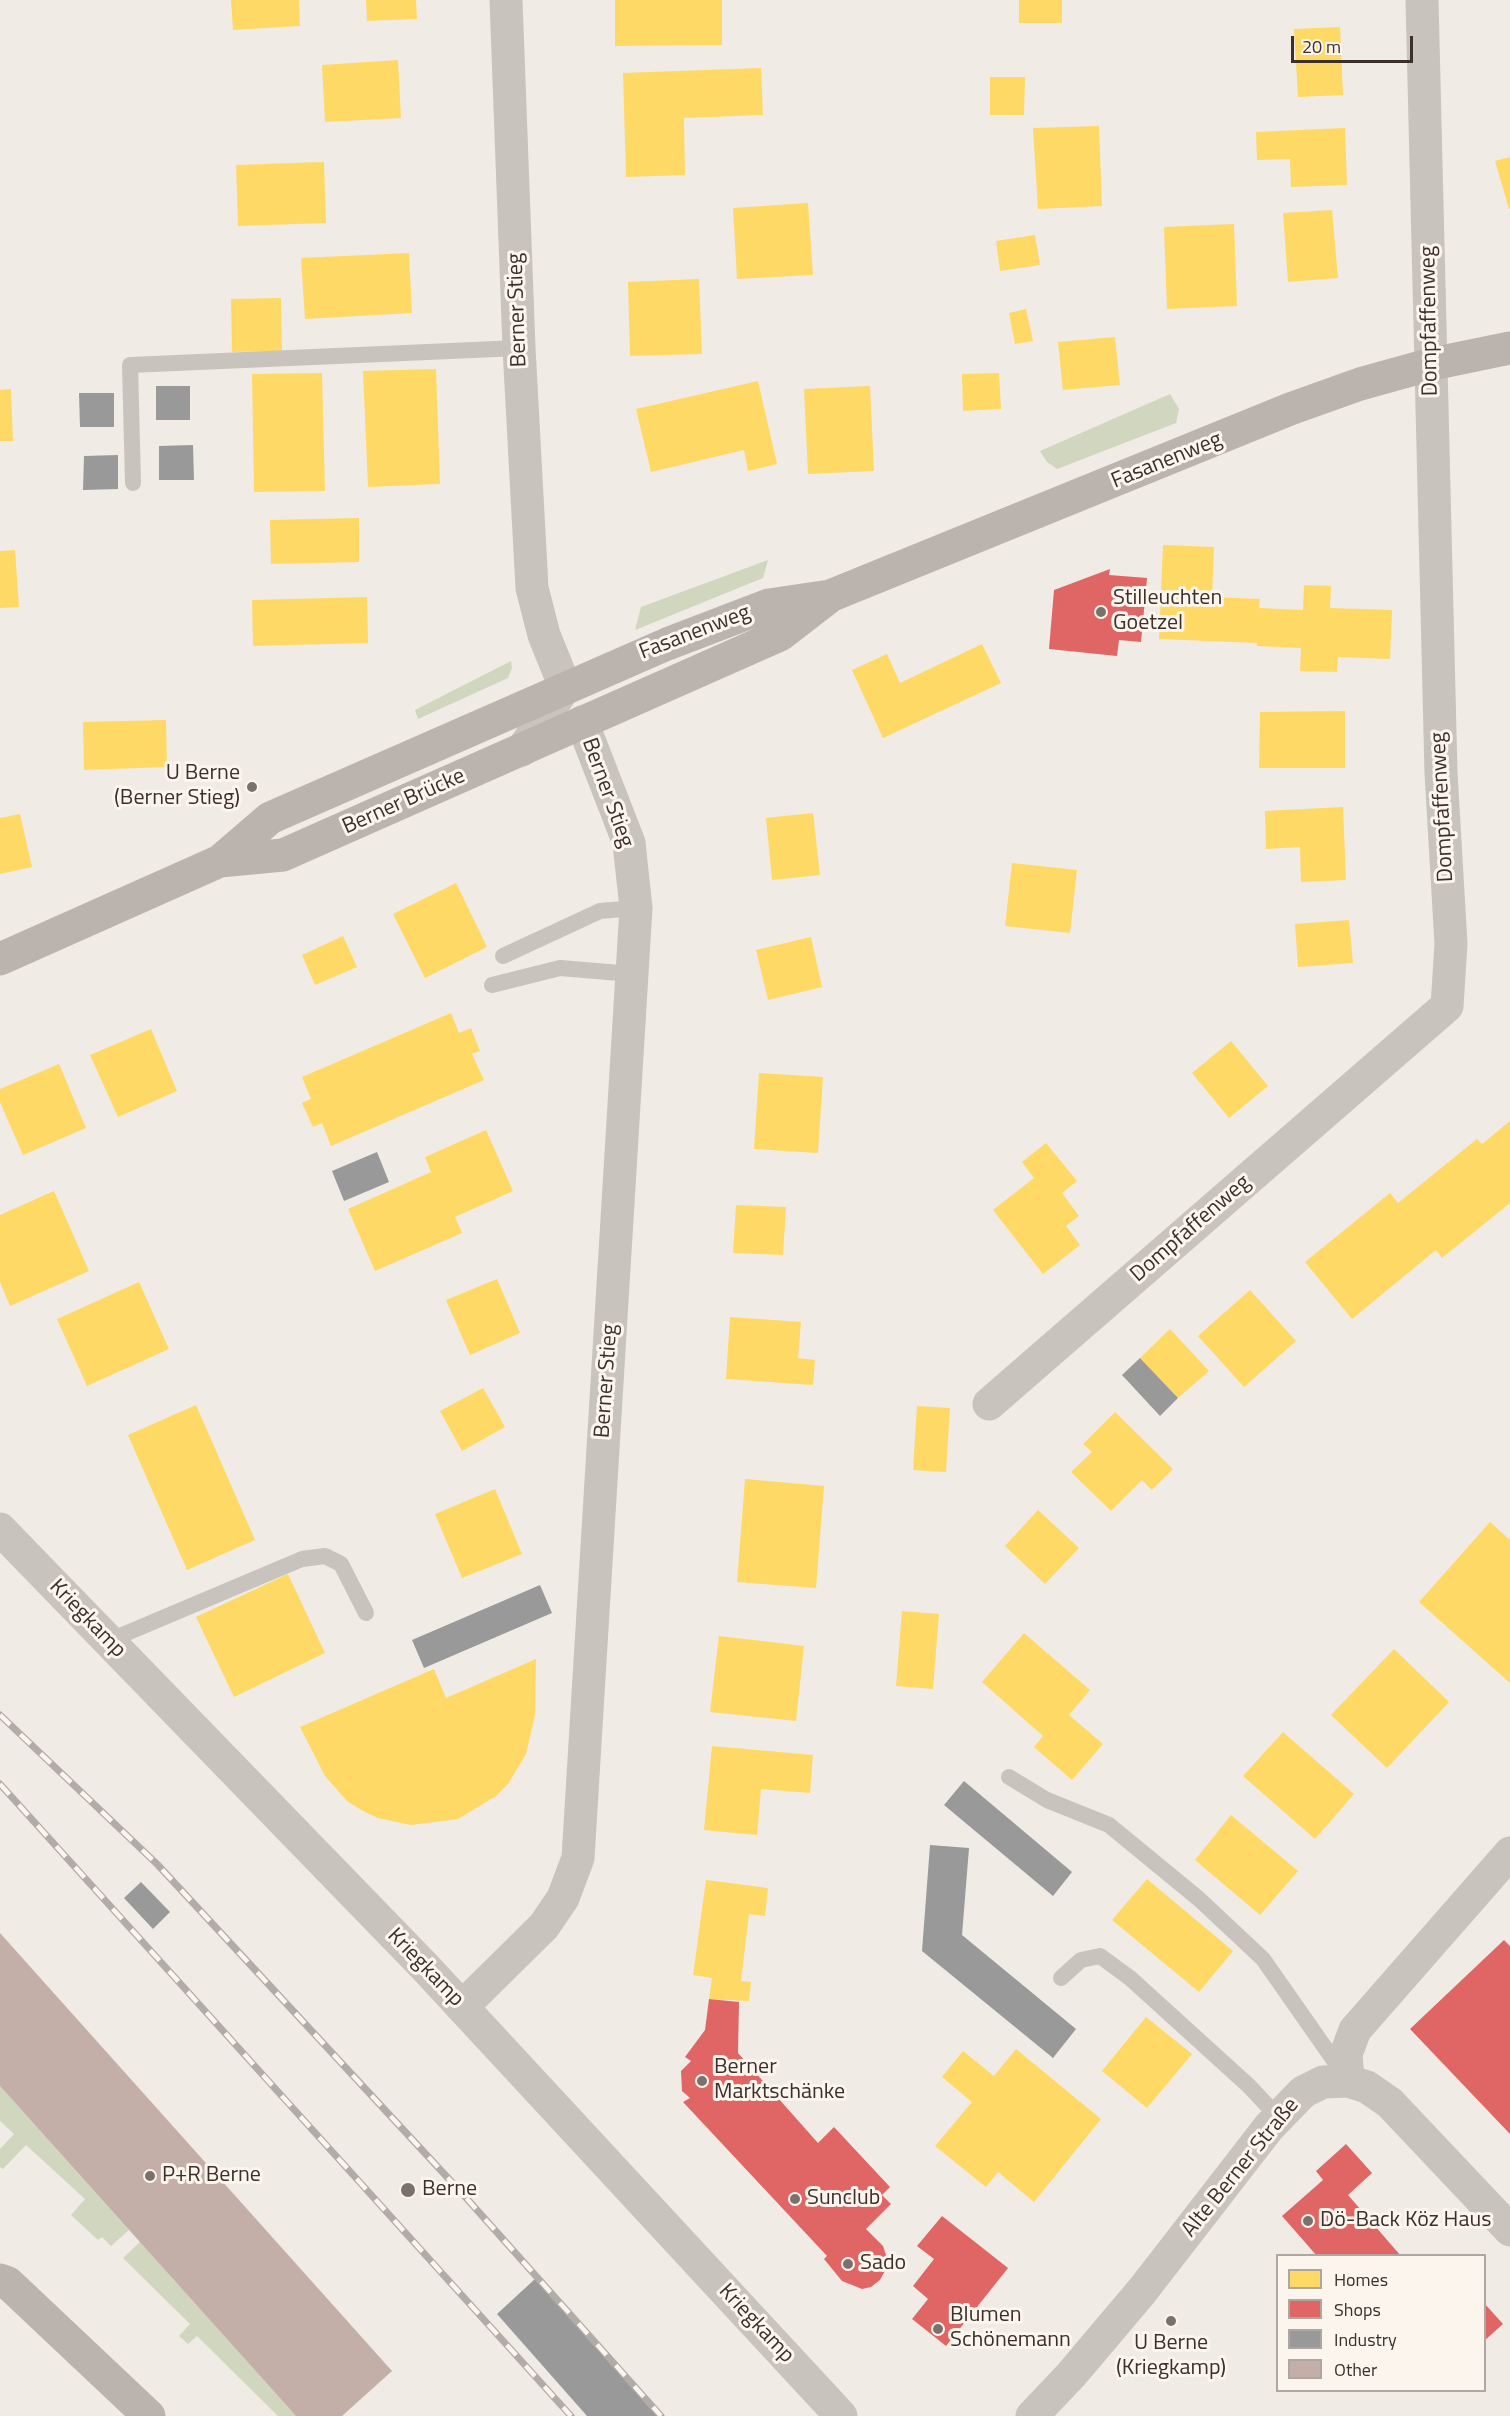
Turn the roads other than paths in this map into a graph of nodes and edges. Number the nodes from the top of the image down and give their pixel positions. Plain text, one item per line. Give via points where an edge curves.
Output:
1 (506, 0) edge
2 (1422, 0) edge
3 (519, 348) junction
4 (1510, 348) edge
5 (1432, 364) junction
6 (133, 483) dead end
7 (830, 596) junction
8 (565, 687) junction
9 (582, 722) junction
10 (522, 750) junction
11 (220, 861) junction
12 (636, 908) junction
13 (503, 956) dead end
14 (0, 959) edge
15 (632, 975) junction
16 (492, 985) dead end
17 (989, 1404) dead end
18 (0, 1529) edge
19 (366, 1613) dead end
20 (108, 1641) junction
21 (1010, 1777) dead end
22 (1510, 1853) edge
23 (1061, 1978) dead end
24 (462, 2007) junction
25 (1348, 2080) junction
26 (1279, 2118) junction
27 (1510, 2230) edge
28 (2, 2278) edge
29 (149, 2416) edge
30 (841, 2416) edge
31 (1032, 2416) edge

1 - 3 street, Berner Stieg
2 - 5 street, Dompfaffenweg
3 - 6 lane via 130,365
3 - 8 street, Berner Stieg via 532,588 543,634
4 - 5 main road, Fasanenweg
5 - 7 main road, Fasanenweg via 1290,409
5 - 17 street, Dompfaffenweg via 1440,773 1451,944 1447,1006
7 - 8 main road, Fasanenweg via 769,604
7 - 9 main road, Fasanenweg via 780,635
8 - 10 street
8 - 11 main road, Berner Brücke via 270,818
9 - 10 main road, Berner Brücke
9 - 12 street, Berner Stieg via 629,843
10 - 11 main road, Berner Brücke via 284,855
11 - 14 main road, Berner Brücke
12 - 13 lane via 600,911
12 - 15 street, Berner Stieg
15 - 16 lane via 560,968
15 - 24 street, Berner Stieg via 578,1858 562,1898 544,1926
18 - 20 street, Kriegkamp
19 - 20 lane via 341,1564 325,1556 302,1559
20 - 24 street, Kriegkamp
21 - 25 lane via 1047,1800 1108,1825 1199,1899 1263,1959
22 - 25 street via 1355,2030 1346,2054
23 - 26 lane via 1082,1960 1100,1956 1154,1999 1249,2085
24 - 30 street, Kriegkamp
25 - 26 street, Alte Berner Straße via 1323,2082 1303,2092
25 - 27 street via 1390,2103
26 - 31 street, Alte Berner Straße via 1142,2291
28 - 29 main road

